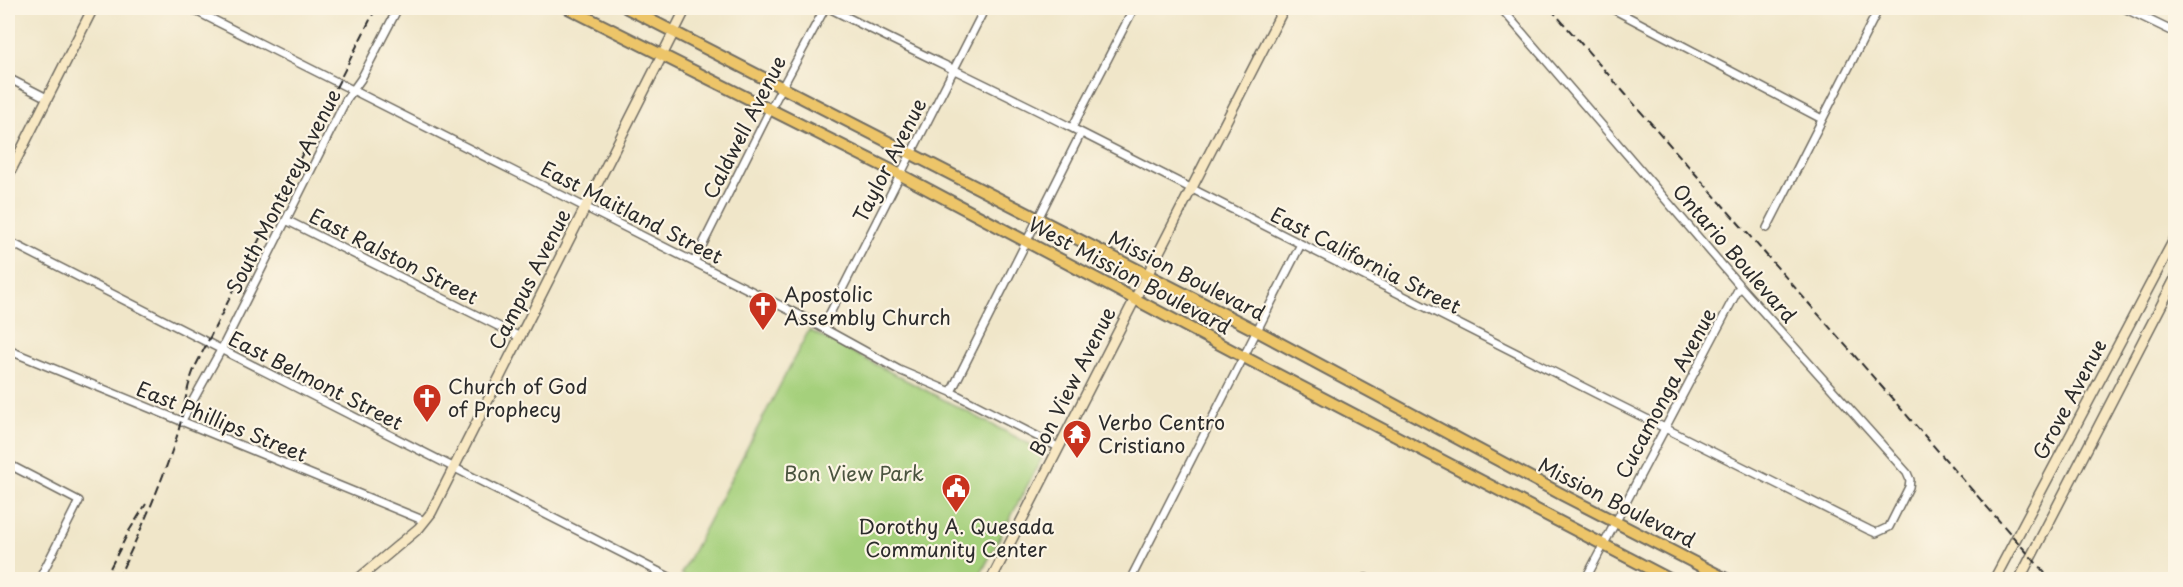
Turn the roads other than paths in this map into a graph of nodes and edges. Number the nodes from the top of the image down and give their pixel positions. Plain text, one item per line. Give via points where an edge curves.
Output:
1 (93, 8) edge
2 (190, 8) edge
3 (398, 8) edge
4 (568, 8) edge
5 (627, 8) edge
6 (686, 8) edge
7 (827, 8) edge
8 (985, 8) edge
9 (1134, 8) edge
10 (1284, 8) edge
11 (1501, 8) edge
12 (1611, 8) edge
13 (1864, 8) edge
14 (2124, 8) edge
15 (1877, 10) edge
16 (674, 32) junction
17 (2175, 33) edge
18 (662, 55) junction
19 (954, 68) junction
20 (8, 78) edge
21 (782, 87) junction
22 (353, 90) junction
23 (47, 98) junction
24 (771, 108) junction
25 (1822, 119) junction
26 (1072, 128) junction
27 (1082, 133) junction
28 (912, 153) junction
29 (901, 175) junction
30 (8, 177) edge
31 (1190, 190) junction
32 (586, 207) junction
33 (286, 220) junction
34 (1039, 220) junction
35 (1767, 228) dead end
36 (2175, 236) edge
37 (8, 241) edge
38 (1028, 242) junction
39 (1300, 246) junction
40 (694, 262) junction
41 (1147, 275) junction
42 (2175, 278) edge
43 (1740, 286) junction
44 (1134, 299) junction
45 (823, 327) junction
46 (1257, 331) junction
47 (520, 337) junction
48 (221, 350) junction
49 (8, 351) edge
50 (1244, 357) junction
51 (951, 392) junction
52 (181, 422) junction
53 (1665, 428) junction
54 (1058, 447) junction
55 (8, 464) edge
56 (454, 468) junction
57 (425, 521) junction
58 (1616, 522) junction
59 (1889, 527) joint
60 (1604, 544) junction
61 (359, 578) edge
62 (39, 579) edge
63 (675, 579) edge
64 (991, 579) edge
65 (1130, 579) edge
66 (1585, 579) edge
67 (1671, 579) edge
68 (1728, 579) edge
69 (1994, 579) edge
70 (2019, 579) edge

1 - 23 street
2 - 22 street, East Maitland Street
3 - 22 street, South Monterey Avenue
4 - 18 main road, West Mission Boulevard
5 - 16 main road, Mission Boulevard
6 - 16 street, Campus Avenue
7 - 19 street, East California Street
7 - 21 street, Caldwell Avenue
8 - 19 street, Taylor Avenue
9 - 26 street
10 - 31 street, Bon View Avenue
11 - 43 street, Ontario Boulevard
12 - 25 street
13 - 15 street
14 - 17 street
15 - 25 street
16 - 18 street, Campus Avenue
16 - 21 main road, Mission Boulevard
18 - 24 main road, West Mission Boulevard
18 - 32 street, Campus Avenue
19 - 26 street, East California Street
19 - 28 street, Taylor Avenue
20 - 23 street
21 - 24 street, Caldwell Avenue
21 - 28 main road, Mission Boulevard
22 - 32 street, East Maitland Street
22 - 33 street, South Monterey Avenue
23 - 30 street
24 - 29 main road, West Mission Boulevard
24 - 40 street, Caldwell Avenue
25 - 35 street
26 - 27 street, East California Street
27 - 31 street, East California Street
27 - 34 street
28 - 29 street, Taylor Avenue
28 - 34 main road, Mission Boulevard
29 - 38 main road, West Mission Boulevard
29 - 45 street, Taylor Avenue
31 - 39 street, East California Street
31 - 41 street, Bon View Avenue
32 - 40 street, East Maitland Street
32 - 47 street, Campus Avenue
33 - 47 street, East Ralston Street
33 - 48 street, South Monterey Avenue
34 - 38 street
34 - 41 main road, Mission Boulevard
36 - 69 street, Grove Avenue
37 - 48 street, East Belmont Street
38 - 44 main road, West Mission Boulevard
38 - 51 street
39 - 46 street
39 - 53 street, East California Street
40 - 45 street, East Maitland Street
41 - 44 street, Bon View Avenue
41 - 46 main road, Mission Boulevard
42 - 70 street, Grove Avenue
43 - 53 street, Cucamonga Avenue
43 - 59 street, Ontario Boulevard via 1907,473 1909,487
44 - 50 main road, West Mission Boulevard
44 - 54 street, Bon View Avenue
45 - 51 street, East Maitland Street via 890,365
46 - 50 street
46 - 58 main road, Mission Boulevard
47 - 56 street, Campus Avenue
48 - 52 street, South Monterey Avenue
48 - 56 street, East Belmont Street
49 - 52 street, East Phillips Street
50 - 60 main road, West Mission Boulevard
50 - 65 street
51 - 54 street, East Maitland Street
52 - 57 street, East Phillips Street
53 - 58 street, Cucamonga Avenue
53 - 59 street, East California Street via 1869,530 1876,533
54 - 64 street, Bon View Avenue
55 - 62 street via 79,501
56 - 57 street, Campus Avenue
56 - 63 street, East Belmont Street
57 - 61 street, Campus Avenue
58 - 60 street, Cucamonga Avenue
58 - 68 main road, Mission Boulevard
60 - 66 street, Cucamonga Avenue
60 - 67 main road, West Mission Boulevard

